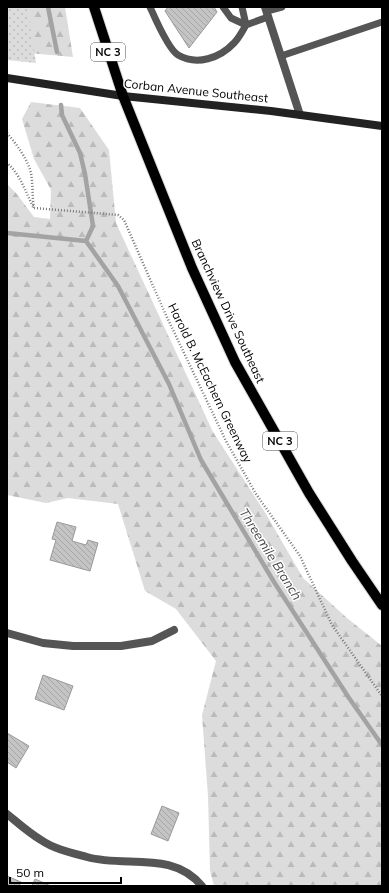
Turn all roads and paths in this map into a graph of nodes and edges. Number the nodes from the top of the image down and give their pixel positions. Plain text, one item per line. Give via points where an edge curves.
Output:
1 (94, 7) edge
2 (150, 7) edge
3 (223, 7) edge
4 (242, 7) edge
5 (282, 7) edge
6 (267, 12) edge
7 (382, 22) edge
8 (246, 24) junction
9 (281, 56) junction
10 (7, 78) edge
11 (123, 96) junction
12 (300, 115) junction
13 (382, 126) edge
14 (7, 133) edge
15 (7, 163) edge
16 (34, 208) junction
17 (382, 605) edge
18 (174, 630) dead end
19 (7, 633) edge
20 (382, 696) edge
21 (7, 814) edge
22 (202, 886) edge

1 - 11 main road, Branchview Drive Southeast / NC 3
2 - 8 lane via 164,37 178,55 196,61 214,59 234,43
3 - 8 lane via 230,18
4 - 8 lane
5 - 6 lane
6 - 8 lane
6 - 9 street
7 - 9 lane
9 - 12 street
10 - 11 main road, Corban Avenue Southeast
11 - 12 main road, Corban Avenue Southeast
11 - 17 main road, Branchview Drive Southeast / NC 3 via 192,268 235,362 309,493
12 - 13 main road, Corban Avenue Southeast
14 - 16 path via 29,167
15 - 16 path via 20,178
16 - 20 path, Harold B. McEachern Greenway via 118,215 124,220 226,441 256,494 300,556 332,624
18 - 19 street via 152,641 121,646 43,643
21 - 22 street via 42,841 56,847 88,858 167,864 187,872

